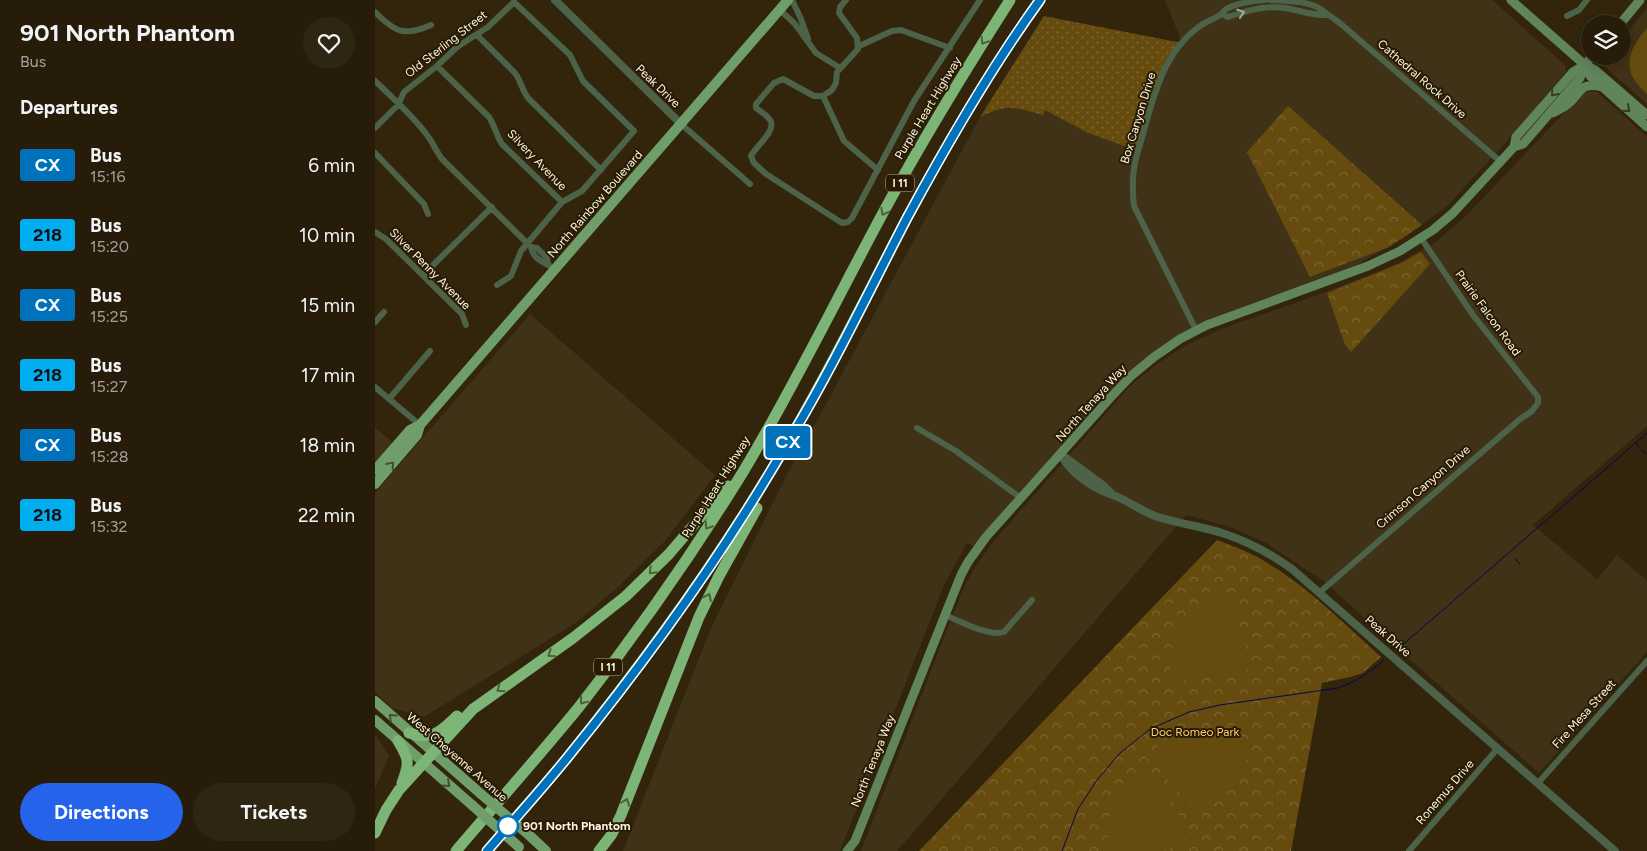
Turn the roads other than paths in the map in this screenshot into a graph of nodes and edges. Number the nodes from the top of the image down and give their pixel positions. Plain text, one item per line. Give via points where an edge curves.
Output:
1 (555, 0) edge
2 (790, 0) edge
3 (846, 0) edge
4 (980, 0) edge
5 (1009, 0) edge
6 (1040, 0) edge
7 (1258, 0) edge
8 (1265, 0) edge
9 (1270, 0) edge
10 (1511, 0) edge
11 (1587, 0) edge
12 (1640, 0) edge
13 (1260, 8) joint
14 (780, 10) junction
15 (375, 12) edge
16 (1222, 14) junction
17 (1327, 15) junction
18 (1628, 15) edge
19 (1567, 16) dead end
20 (431, 25) dead end
21 (477, 35) junction
22 (809, 45) junction
23 (859, 46) junction
24 (950, 48) junction
25 (1581, 61) edge
26 (1585, 65) junction
27 (437, 66) junction
28 (840, 68) junction
29 (375, 81) edge
30 (1602, 87) junction
31 (823, 96) junction
32 (398, 105) junction
33 (1647, 115) edge
34 (1546, 117) junction
35 (681, 124) junction
36 (1647, 127) edge
37 (375, 128) edge
38 (1514, 147) junction
39 (375, 153) edge
40 (1501, 162) junction
41 (601, 170) junction
42 (878, 170) junction
43 (750, 184) dead end
44 (562, 202) junction
45 (492, 207) junction
46 (428, 214) dead end
47 (375, 232) edge
48 (1421, 238) junction
49 (529, 245) junction
50 (551, 267) junction
51 (423, 275) junction
52 (497, 285) dead end
53 (385, 312) dead end
54 (375, 322) edge
55 (466, 325) dead end
56 (1196, 330) junction
57 (841, 348) junction
58 (430, 351) dead end
59 (375, 387) edge
60 (389, 399) junction
61 (1539, 400) joint
62 (420, 426) junction
63 (917, 428) dead end
64 (1061, 455) junction
65 (375, 470) edge
66 (744, 470) junction
67 (375, 484) edge
68 (1021, 498) junction
69 (1320, 592) junction
70 (1032, 600) dead end
71 (945, 615) junction
72 (1647, 660) edge
73 (375, 701) edge
74 (473, 709) junction
75 (375, 720) edge
76 (409, 733) junction
77 (398, 741) junction
78 (1498, 748) junction
79 (433, 753) junction
80 (565, 760) junction
81 (423, 762) junction
82 (1538, 783) junction
83 (399, 790) junction
84 (375, 833) edge
85 (855, 841) junction
86 (601, 849) edge
87 (522, 850) edge
88 (456, 851) edge
89 (487, 851) edge
90 (497, 851) edge
91 (546, 851) edge
92 (847, 851) edge
93 (856, 851) edge
94 (1409, 851) edge
95 (1615, 851) edge

1 - 35 street, Peak Drive
2 - 14 main road, North Rainbow Boulevard
2 - 22 street via 803,24
3 - 23 street via 840,8 840,16 857,38
4 - 24 street
5 -> 66 highway, Purple Heart Highway / I 11 via 942,108
6 - 57 highway, I 11 via 963,120 907,218
7 - 8 street
7 - 16 street, Box Canyon Drive via 1234,6
9 - 17 street, Cathedral Rock Drive via 1307,4
10 - 25 main road
11 - 19 street via 1579,10
12 - 18 main road
16 -> 13 street, Box Canyon Drive via 1228,17
13 - 17 street, Cathedral Rock Drive
14 - 22 street via 795,24
14 - 35 main road, North Rainbow Boulevard
15 - 20 street via 387,24 403,32 411,33
16 - 56 street, Box Canyon Drive via 1202,24 1182,43 1167,64 1133,170 1134,206
17 - 40 street, Cathedral Rock Drive via 1350,30
21 - 27 street, Old Sterling Street via 457,47
21 - 41 street via 520,78 528,98
21 - 41 street, Old Sterling Street via 514,2 570,55 583,81 634,132
22 - 28 street
23 - 24 street via 901,30
23 - 28 street
24 - 42 street via 914,101
26 - 30 main road via 1590,76
26 - 33 main road
26 - 34 main road, North Tenaya Way via 1580,78
26 -> 38 main road, North Tenaya Way via 1573,72 1516,137
27 - 32 street, Old Sterling Street via 404,92
27 - 44 street, Silvery Avenue via 489,117 502,144
28 - 31 street via 834,87
29 - 32 street
30 - 34 main road via 1591,85 1583,88 1568,104
30 -> 36 main road
31 - 42 street via 844,141
31 - 42 street via 809,94 783,79 774,83 756,104 756,108 770,120 771,126 751,154 752,161 766,174 842,224 853,218
32 - 37 street, Old Sterling Street
32 - 45 street via 429,137 442,158
34 - 38 main road, North Tenaya Way via 1523,144
35 - 43 street, Peak Drive
35 - 50 main road, North Rainbow Boulevard
38 - 40 main road, North Tenaya Way
39 - 46 street via 424,204
40 - 48 main road, North Tenaya Way via 1453,213
41 - 44 street via 582,190
44 - 49 street
45 - 49 street
45 - 51 street
47 - 51 street, Silver Penny Avenue
48 - 56 main road, North Tenaya Way via 1368,266
48 - 61 street, Prairie Falcon Road via 1473,315
49 - 50 street via 532,253
49 - 52 street via 521,252 511,276
50 - 62 main road, North Rainbow Boulevard
51 - 55 street, Silver Penny Avenue via 462,314
53 - 54 street
56 - 64 main road, North Tenaya Way via 1131,376
57 - 80 highway, I 11 via 741,519 689,596
86 -> 57 highway via 621,815 709,595 832,376
58 - 60 street
59 - 60 street
60 - 62 street
61 - 69 street, Crimson Canyon Drive via 1532,411
62 - 65 main road, North Rainbow Boulevard via 410,430
67 -> 62 main road, North Rainbow Boulevard via 417,435
63 - 68 street
64 - 68 main road, North Tenaya Way
64 - 69 street, Peak Drive via 1136,508 1251,545 1293,569
66 -> 74 highway via 669,554 626,596
66 -> 88 highway, Purple Heart Highway / I 11 via 675,577 579,706
68 - 71 main road, North Tenaya Way via 968,562
69 - 78 street, Peak Drive
70 - 71 street via 1004,632 997,634
71 - 85 main road, North Tenaya Way
72 - 82 street, Fire Mesa Street
76 -> 73 main road, West Cheyenne Avenue
74 - 76 highway via 459,714 433,735
74 - 79 highway
75 - 77 main road
76 - 79 main road, West Cheyenne Avenue
77 - 81 main road
77 - 83 highway via 408,762
78 - 82 street, Peak Drive
78 - 94 street, Ronemus Drive
79 - 81 highway
79 - 91 main road, West Cheyenne Avenue, bridge
80 - 89 highway, I 11
80 - 90 highway via 541,798
81 - 83 highway
81 -> 87 main road, bridge
82 - 95 street, Peak Drive
83 - 84 highway
85 - 92 main road, North Tenaya Way
85 - 93 main road, North Tenaya Way

